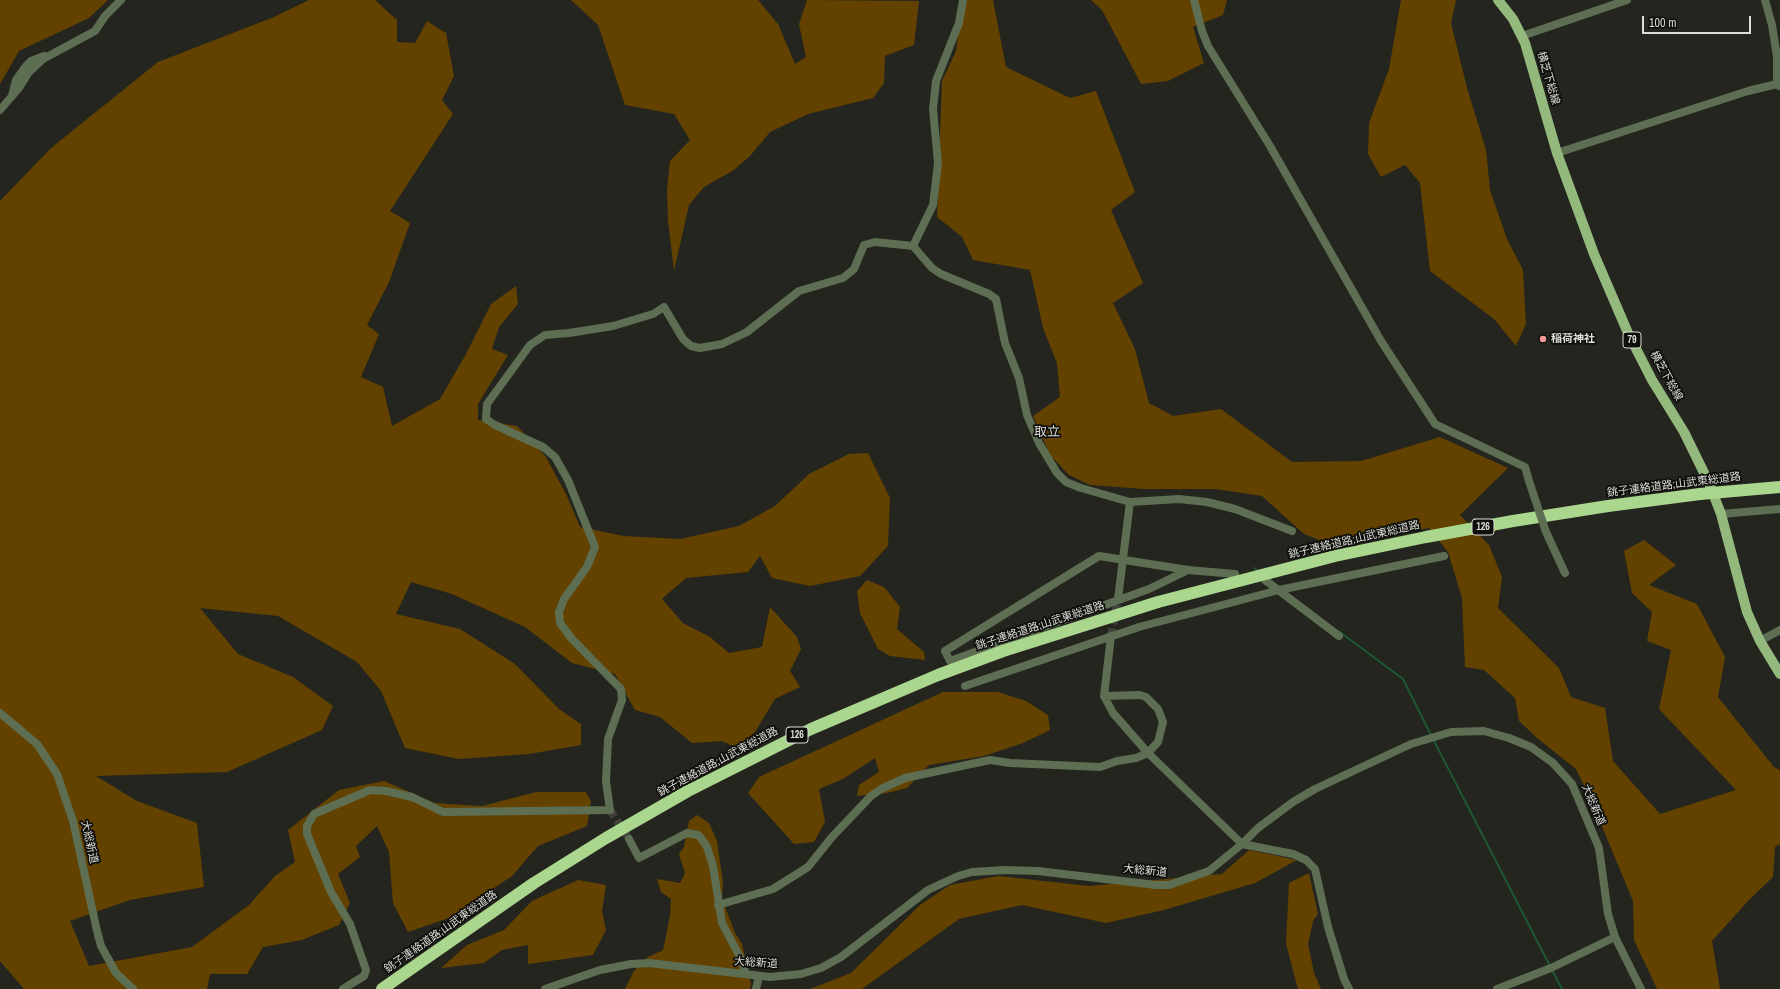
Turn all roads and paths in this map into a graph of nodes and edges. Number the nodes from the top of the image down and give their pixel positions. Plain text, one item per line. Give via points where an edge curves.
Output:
1 (121, 0) edge
2 (963, 0) edge
3 (1194, 0) edge
4 (1498, 0) edge
5 (1627, 0) edge
6 (1765, 0) edge
7 (1522, 36) junction
8 (1779, 85) edge
9 (0, 110) edge
10 (1557, 153) junction
11 (913, 246) junction
12 (1780, 487) edge
13 (1130, 502) junction
14 (1780, 509) edge
15 (1721, 514) junction
16 (1292, 531) dead end
17 (1444, 556) dead end
18 (1124, 558) junction
19 (1188, 570) junction
20 (1565, 573) dead end
21 (1235, 574) dead end
22 (1263, 576) junction
23 (1279, 590) junction
24 (1118, 599) junction
25 (1780, 630) edge
26 (1111, 636) junction
27 (1339, 636) dead end
28 (1760, 641) junction
29 (1780, 674) edge
30 (965, 686) dead end
31 (1104, 696) junction
32 (0, 713) edge
33 (1148, 753) junction
34 (629, 839) tunnel mouth
35 (1242, 844) junction
36 (718, 905) junction
37 (1615, 937) junction
38 (746, 974) junction
39 (759, 976) junction
40 (133, 989) edge
41 (343, 989) edge
42 (382, 989) edge
43 (545, 989) edge
44 (756, 989) edge
45 (1349, 989) edge
46 (1497, 989) edge
47 (1641, 989) edge

1 - 9 street via 95,31 43,59 29,72
2 - 11 street via 958,23 936,81 933,109 938,163 933,205
3 - 20 street, bridge via 1208,46 1270,146 1381,341 1434,424 1525,467 1546,532
4 - 7 main road, 横芝下総線 / 79
5 - 7 street
6 - 8 street via 1774,38
7 - 10 main road, 横芝下総線 / 79
8 - 10 street via 1748,91
10 - 15 main road, 横芝下総線 / 79 via 1594,254 1628,333 1652,380 1684,432
11 - 13 street via 932,268 941,274 996,299 1005,343 1019,378 1027,415 1039,443 1057,473 1066,482 1081,488
11 - 41 street via 875,242 864,246 854,269 843,278 799,291 747,332 722,344 700,348 691,346 683,338 664,307 653,314 613,326 544,335 530,345 487,404 486,419 543,447 555,457 568,480 595,547 587,567 558,612 560,624 572,640 621,689 622,700 608,739 606,781 610,810 443,812 412,797 386,790 370,790 314,814 307,826 307,834 331,892 350,924 366,970 364,976
12 - 22 highway, 銚子連絡道路;山武東総道路 / 126, bridge via 1608,506 1432,536
13 - 16 street via 1179,499 1207,502 1235,509
13 - 18 street
14 - 15 street
15 - 28 main road, 横芝下総線 / 79 via 1747,612
17 - 23 street
18 - 19 street
18 - 24 street
18 - 24 street via 1099,556 945,651 950,661
19 - 21 street
19 - 24 street via 1149,589
22 - 23 street
22 - 42 highway, 銚子連絡道路;山武東総道路 / 126 via 1158,602 1003,651 880,698 811,729 688,791 606,838 534,882
23 - 26 street via 1139,626
23 - 27 street
25 - 28 street
26 - 30 street
26 - 31 street
28 - 29 main road, 横芝下総線 / 79
31 - 33 street via 1113,713
31 - 33 street via 1140,695 1146,697 1158,709 1163,722 1158,742
32 - 40 street, 大総新道 via 37,744 57,774 73,821 102,946 116,973
33 - 35 street
33 - 36 street via 1100,767 990,760 906,778 871,796 808,867 773,889
34 - 36 street via 639,858 687,833 698,835 707,847 711,860
35 - 37 street, 大総新道 via 1258,828 1293,802 1385,756 1411,744 1451,732 1484,731 1531,747 1554,763 1572,784 1599,848 1608,914
35 - 39 street, 大総新道 via 1209,871 1169,885 1026,870 972,872 928,890 841,957 821,968 801,974
35 - 45 street via 1293,854 1306,860 1315,869 1328,927
36 - 38 street via 722,923
37 - 46 street via 1551,968
37 - 47 street, 大総新道
38 - 39 street, 大総新道
38 - 43 street, 大総新道 via 649,963 631,964 600,970
39 - 44 street

